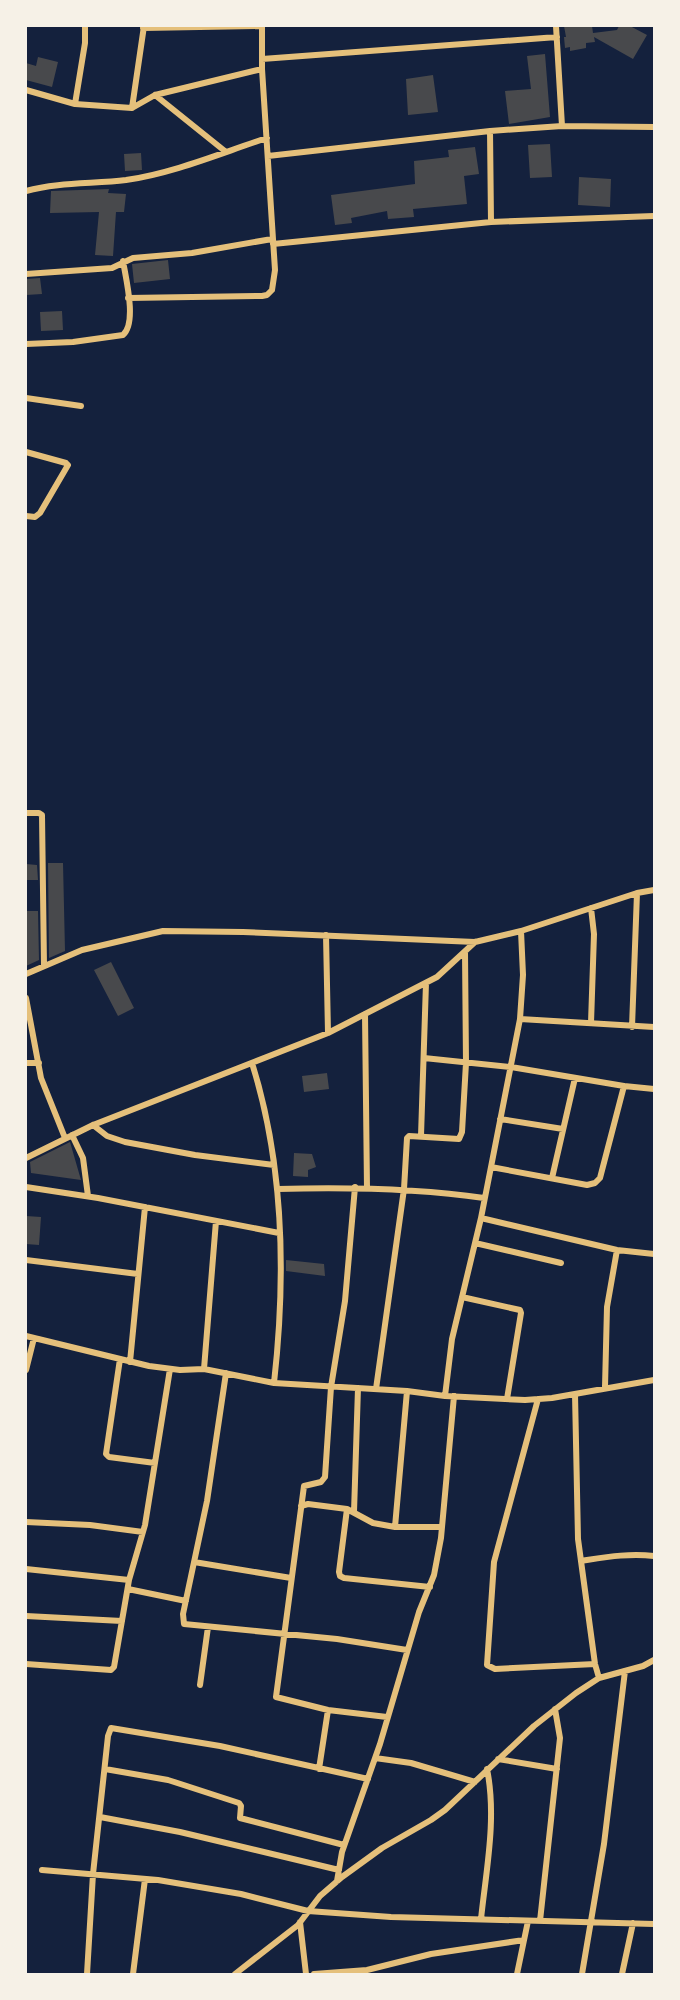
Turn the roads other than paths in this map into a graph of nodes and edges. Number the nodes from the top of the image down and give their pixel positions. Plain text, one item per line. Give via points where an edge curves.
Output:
1 (85, 26) edge
2 (143, 26) edge
3 (262, 26) edge
4 (556, 26) edge
5 (557, 37) junction
6 (262, 59) junction
7 (262, 69) junction
8 (26, 90) edge
9 (155, 95) junction
10 (75, 104) junction
11 (132, 108) junction
12 (562, 126) junction
13 (654, 127) edge
14 (490, 131) junction
15 (267, 138) junction
16 (226, 152) junction
17 (268, 156) junction
18 (26, 191) edge
19 (654, 216) edge
20 (491, 222) junction
21 (273, 242) junction
22 (123, 261) junction
23 (26, 274) edge
24 (128, 298) junction
25 (26, 344) edge
26 (26, 398) edge
27 (81, 406) dead end
28 (26, 452) edge
29 (26, 516) edge
30 (26, 813) edge
31 (654, 890) edge
32 (637, 893) junction
33 (591, 908) junction
34 (521, 931) junction
35 (326, 935) junction
36 (475, 942) junction
37 (465, 952) junction
38 (45, 966) junction
39 (26, 974) edge
40 (426, 983) junction
41 (26, 998) edge
42 (365, 1014) junction
43 (520, 1019) junction
44 (591, 1023) junction
45 (632, 1027) junction
46 (654, 1027) edge
47 (328, 1033) junction
48 (424, 1058) junction
49 (466, 1062) junction
50 (26, 1063) edge
51 (39, 1063) junction
52 (252, 1063) junction
53 (511, 1067) junction
54 (575, 1078) junction
55 (624, 1086) junction
56 (654, 1089) edge
57 (500, 1119) junction
58 (93, 1125) junction
59 (563, 1130) junction
60 (421, 1136) junction
61 (69, 1137) junction
62 (26, 1158) edge
63 (274, 1164) junction
64 (491, 1167) junction
65 (552, 1178) junction
66 (26, 1187) edge
67 (356, 1187) junction
68 (367, 1188) junction
69 (278, 1189) junction
70 (404, 1189) junction
71 (88, 1196) junction
72 (484, 1198) junction
73 (145, 1207) junction
74 (481, 1218) junction
75 (216, 1221) junction
76 (279, 1233) junction
77 (475, 1243) junction
78 (617, 1250) junction
79 (654, 1254) edge
80 (26, 1260) edge
81 (561, 1263) dead end
82 (138, 1274) junction
83 (462, 1297) junction
84 (26, 1336) edge
85 (34, 1338) junction
86 (120, 1359) junction
87 (130, 1362) junction
88 (170, 1369) junction
89 (204, 1369) junction
90 (26, 1370) edge
91 (226, 1373) junction
92 (654, 1380) edge
93 (274, 1383) junction
94 (331, 1387) junction
95 (605, 1387) junction
96 (358, 1388) junction
97 (376, 1389) junction
98 (407, 1391) junction
99 (575, 1394) junction
100 (445, 1396) junction
101 (454, 1396) junction
102 (507, 1399) junction
103 (538, 1399) junction
104 (155, 1463) junction
105 (301, 1506) junction
106 (347, 1509) junction
107 (354, 1512) junction
108 (26, 1522) edge
109 (395, 1527) junction
110 (442, 1527) junction
111 (143, 1532) junction
112 (654, 1556) edge
113 (581, 1561) junction
114 (194, 1562) junction
115 (26, 1569) edge
116 (291, 1578) junction
117 (129, 1580) junction
118 (430, 1587) junction
119 (128, 1589) junction
120 (186, 1601) junction
121 (26, 1616) edge
122 (122, 1621) junction
123 (208, 1627) junction
124 (284, 1633) junction
125 (407, 1650) junction
126 (654, 1660) edge
127 (26, 1664) edge
128 (595, 1665) junction
129 (625, 1671) junction
130 (599, 1678) junction
131 (200, 1685) dead end
132 (555, 1709) junction
133 (328, 1710) junction
134 (387, 1717) junction
135 (375, 1758) junction
136 (498, 1759) junction
137 (105, 1769) junction
138 (319, 1769) junction
139 (487, 1769) junction
140 (557, 1769) junction
141 (368, 1779) junction
142 (475, 1782) junction
143 (100, 1817) junction
144 (345, 1845) junction
145 (42, 1870) dead end
146 (339, 1870) junction
147 (93, 1874) junction
148 (145, 1879) junction
149 (337, 1882) junction
150 (308, 1911) junction
151 (481, 1919) junction
152 (528, 1920) junction
153 (540, 1921) junction
154 (300, 1922) junction
155 (591, 1922) junction
156 (633, 1923) junction
157 (654, 1924) edge
158 (524, 1940) junction
159 (367, 1972) edge
160 (87, 1974) edge
161 (134, 1974) edge
162 (235, 1974) edge
163 (306, 1974) edge
164 (314, 1974) edge
165 (517, 1974) edge
166 (582, 1974) edge
167 (622, 1974) edge

1 - 10 street
2 - 3 street
2 - 11 street
3 - 6 street
4 - 5 street
5 - 6 street
5 - 12 street
6 - 7 street
7 - 9 street
7 - 15 street
8 - 10 street
9 - 11 street
9 - 16 street
10 - 11 street
12 - 13 street
12 - 14 street
14 - 17 street
14 - 20 street
15 - 16 street
15 - 17 street
16 - 18 street via 128,180 43,186
17 - 21 street
19 - 20 street
20 - 21 street
21 - 22 street
21 - 24 street via 272,290 267,295
22 - 23 street via 112,268
22 - 24 street
24 - 25 street via 131,320 123,335
26 - 27 street
28 - 29 street via 68,465 40,513
30 - 38 street via 42,815
31 - 32 street
32 - 33 street
32 - 45 street
33 - 34 street
33 - 44 street
34 - 36 street
34 - 43 street
35 - 36 street
35 - 38 street via 163,932 82,950
35 - 47 street
36 - 37 street
37 - 40 street
37 - 49 street
38 - 39 street
40 - 42 street
40 - 48 street
41 - 51 street
42 - 47 street
42 - 68 street
43 - 44 street
43 - 53 street
44 - 45 street
45 - 46 street
47 - 52 street
48 - 49 street
48 - 60 street
49 - 53 street
49 - 60 street via 459,1139
50 - 51 street
51 - 61 street via 44,1086
52 - 58 street
52 - 63 street
53 - 54 street
53 - 57 street
54 - 55 street
54 - 59 street
55 - 56 street
55 - 65 street via 600,1178 586,1185
57 - 59 street
57 - 64 street
58 - 61 street
58 - 63 street via 124,1142
59 - 65 street
60 - 70 street via 409,1136 405,1143
61 - 62 street
61 - 71 street via 83,1158
63 - 69 street
64 - 65 street
64 - 72 street
66 - 71 street
67 - 68 street
67 - 69 street
67 - 94 street via 345,1301
68 - 70 street
69 - 76 street
70 - 72 street
70 - 97 street
71 - 73 street
72 - 74 street
73 - 75 street
73 - 82 street
74 - 77 street
74 - 78 street
75 - 76 street
75 - 89 street
76 - 93 street via 281,1299
77 - 81 street
77 - 83 street
78 - 79 street
78 - 95 street via 607,1307
80 - 82 street
82 - 87 street
83 - 100 street
83 - 102 street via 520,1310
84 - 85 street
85 - 86 street
85 - 90 street
86 - 87 street
86 - 104 street via 106,1454
87 - 88 street
88 - 89 street
88 - 104 street
89 - 91 street
91 - 93 street
91 - 114 street
92 - 95 street
93 - 94 street
94 - 96 street
94 - 105 street via 325,1477 321,1482 304,1486
95 - 99 street
96 - 97 street
96 - 107 street
97 - 98 street
98 - 100 street
98 - 109 street
99 - 103 street
99 - 113 street
100 - 101 street
101 - 102 street
101 - 110 street
102 - 103 street
103 - 128 street via 494,1562 487,1665 495,1669
104 - 111 street
105 - 106 street
105 - 116 street
106 - 107 street
106 - 118 street via 340,1576
107 - 109 street via 373,1523
108 - 111 street
109 - 110 street
110 - 118 street
111 - 117 street
112 - 113 street via 623,1554
113 - 128 street
114 - 116 street
114 - 120 street
115 - 117 street
116 - 124 street
117 - 119 street
118 - 125 street
119 - 120 street
119 - 122 street
120 - 123 street via 184,1624
121 - 122 street
122 - 127 street via 116,1664 111,1670
123 - 124 street
123 - 131 street
124 - 125 street
124 - 133 street via 277,1699
125 - 134 street
126 - 129 street
128 - 130 street
129 - 130 street
129 - 155 street
130 - 132 street
132 - 136 street
132 - 140 street via 560,1738
133 - 134 street
133 - 138 street
134 - 135 street
135 - 141 street
135 - 142 street via 411,1763
136 - 139 street
136 - 140 street
137 - 138 street via 111,1728 220,1746
137 - 143 street
137 - 144 street via 182,1784 239,1803 240,1818
138 - 141 street
139 - 142 street
139 - 151 street via 491,1821
140 - 153 street
141 - 144 street
142 - 149 street via 431,1820 382,1848
143 - 146 street
143 - 147 street
144 - 146 street
145 - 147 street
146 - 149 street
147 - 148 street
147 - 160 street
148 - 150 street via 241,1894
148 - 161 street
149 - 150 street
150 - 151 street
150 - 154 street
151 - 152 street
152 - 153 street
152 - 158 street
153 - 155 street
154 - 162 street
154 - 163 street
155 - 156 street
155 - 166 street
156 - 157 street
156 - 167 street
158 - 159 street via 431,1954
158 - 165 street
159 - 164 street

